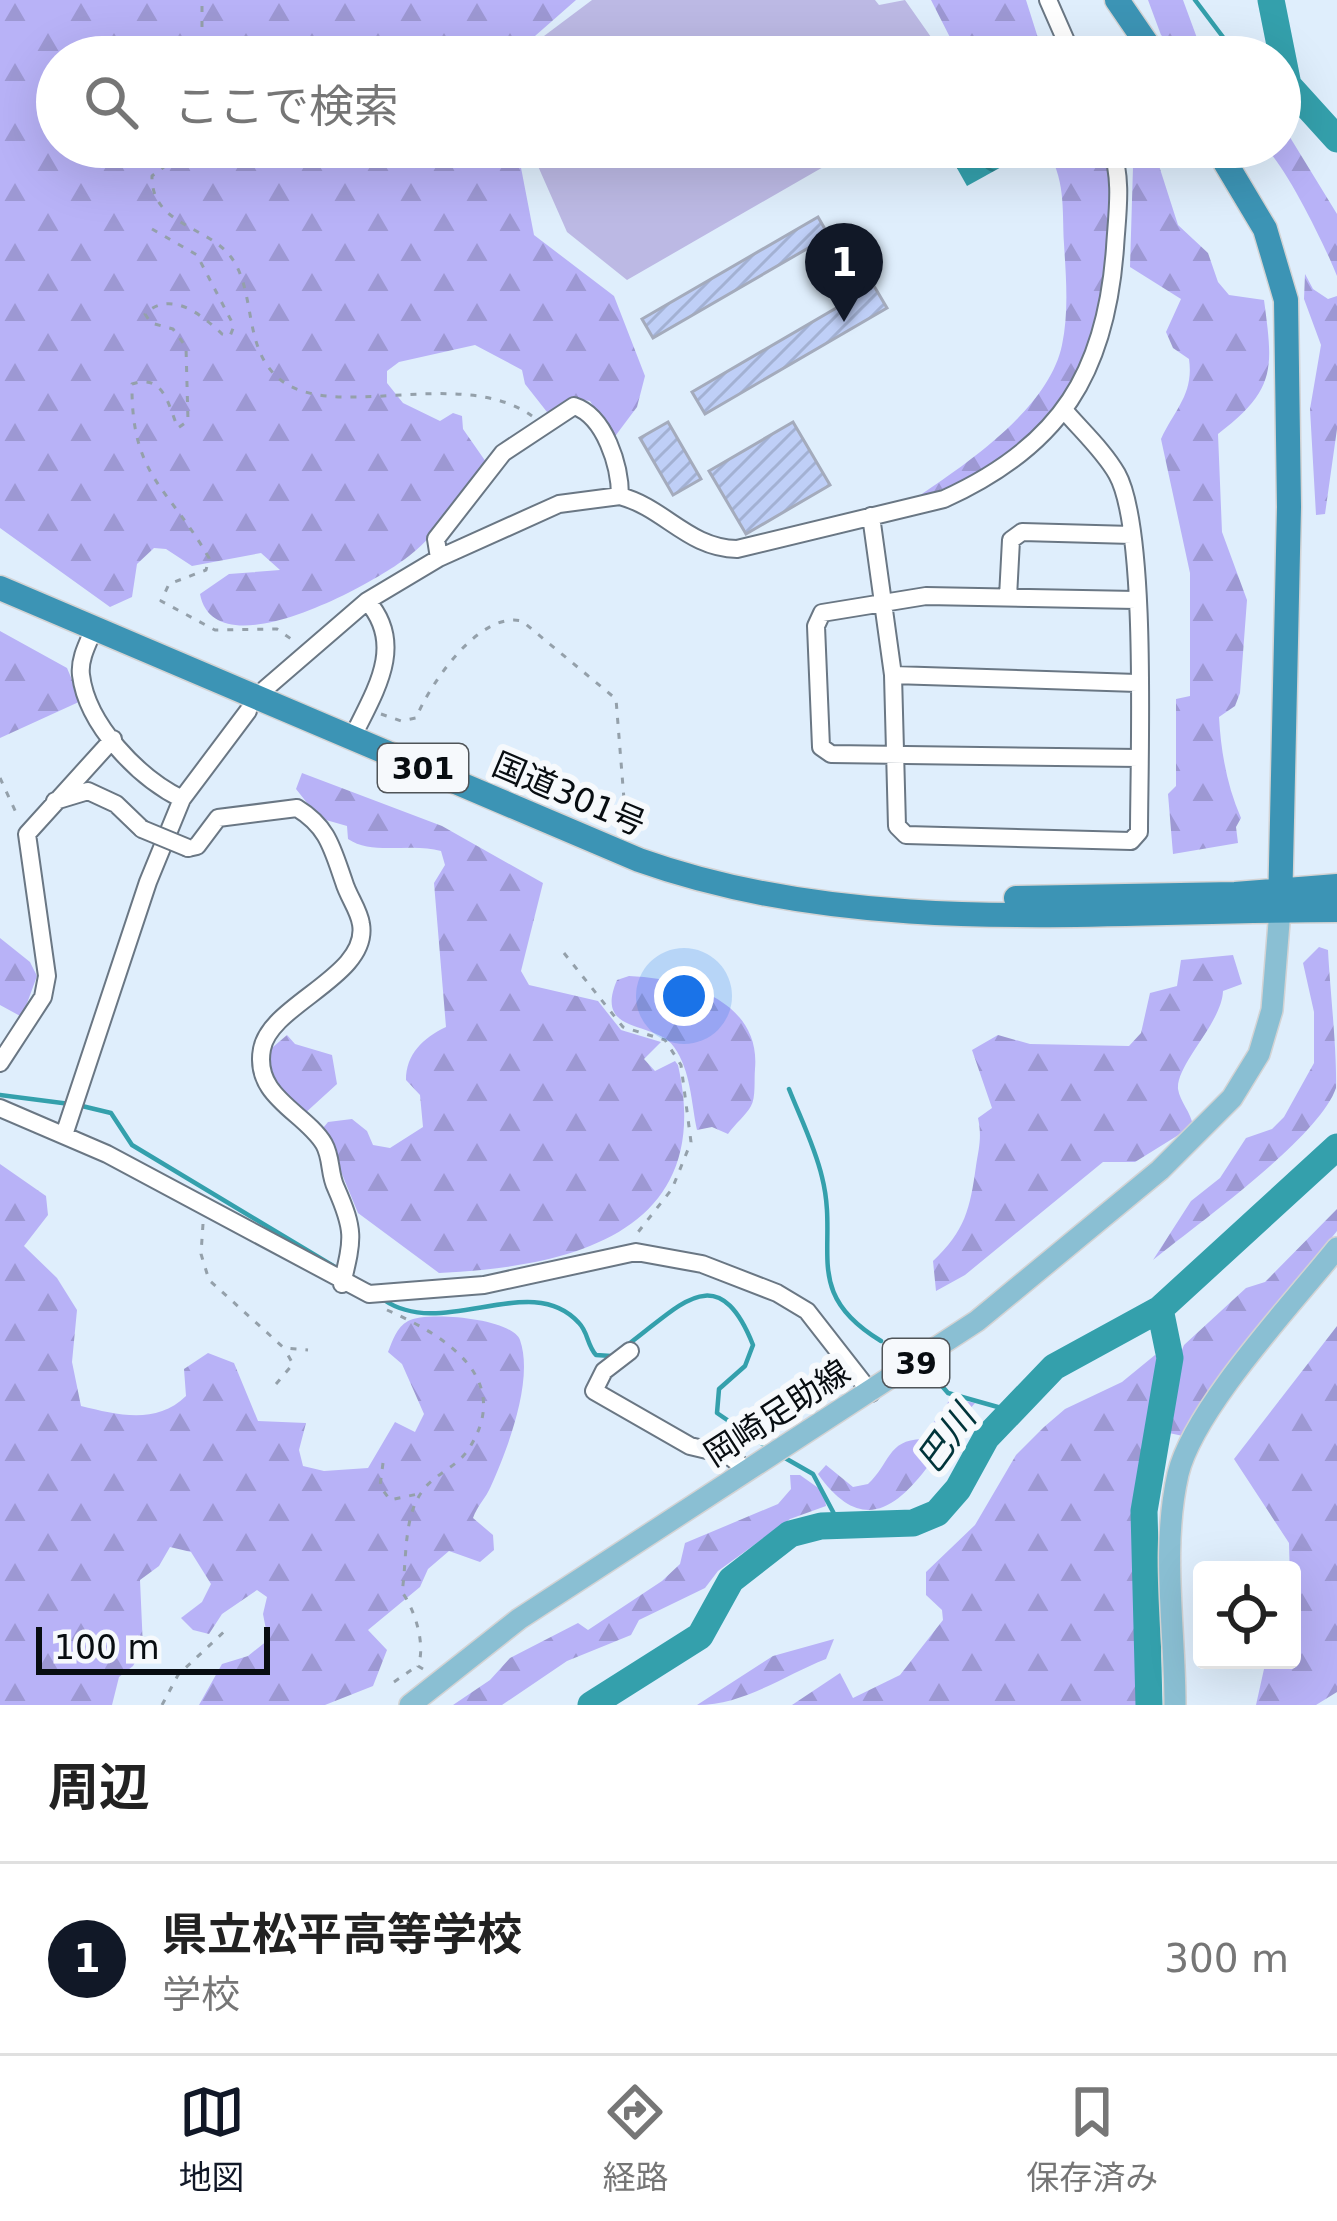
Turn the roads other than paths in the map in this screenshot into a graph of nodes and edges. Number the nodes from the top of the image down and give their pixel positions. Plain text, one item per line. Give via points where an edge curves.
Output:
1 (1048, 0) edge
2 (1118, 0) edge
3 (1064, 36) edge
4 (1142, 36) edge
5 (1115, 168) edge
6 (1229, 168) edge
7 (1064, 410) junction
8 (620, 496) junction
9 (871, 517) junction
10 (1132, 535) junction
11 (439, 558) junction
12 (0, 588) edge
13 (1008, 598) junction
14 (1136, 599) junction
15 (367, 601) junction
16 (885, 601) junction
17 (94, 629) junction
18 (893, 676) junction
19 (1137, 683) junction
20 (265, 689) dead end
21 (248, 711) dead end
22 (352, 737) junction
23 (113, 739) junction
24 (894, 757) junction
25 (1139, 758) junction
26 (182, 799) junction
27 (51, 803) junction
28 (1337, 886) edge
29 (1288, 898) junction
30 (1337, 910) edge
31 (0, 1063) edge
32 (0, 1108) edge
33 (64, 1135) junction
34 (1337, 1248) edge
35 (342, 1284) junction
36 (630, 1351) dead end
37 (871, 1393) junction
38 (748, 1471) junction
39 (410, 1705) edge
40 (1175, 1705) edge

1 - 3 street
2 - 4 highway
5 - 7 street via 1111,307 1092,366
6 - 29 highway via 1265,229 1286,300
7 - 9 street via 971,487
7 - 10 street via 1116,471
8 - 9 street via 648,503 712,548
8 - 11 street via 559,503
8 - 11 street via 619,467 590,414 574,406 486,469 436,539
9 - 16 street
10 - 13 street via 1022,532 1011,540
10 - 14 street
11 - 15 street
12 - 17 highway, 国道301号 / 301
13 - 14 street
13 - 16 street
14 - 19 street
15 - 20 street
15 - 22 street via 384,620 386,662
16 - 18 street
16 - 24 street via 822,613 816,626 821,747
17 - 22 highway, 国道301号 / 301
17 - 23 street via 80,671
18 - 19 street
18 - 24 street
19 - 25 street
21 - 26 street
22 - 29 highway, 国道301号 / 301 via 695,880 794,902
23 - 26 street via 158,787
23 - 27 street
24 - 25 street
24 - 25 street via 897,826 906,835 1131,841 1138,832
26 - 33 street
27 - 31 street via 27,834 47,976 43,997
27 - 35 street, bridge via 88,791 142,829 188,848 218,818 297,808 326,828 362,921 351,956 262,1045 273,1093 323,1142 352,1220
28 - 29 highway, 国道301号 / 301
29 - 30 highway, 国道301号 / 301
29 - 37 main road, 岡崎足助線 / 39 via 1272,1010 1259,1054 1232,1099 1160,1170 977,1321
32 - 33 street
33 - 35 street
34 - 40 main road via 1222,1395 1179,1469 1170,1551
35 - 37 street via 371,1294 484,1285 616,1254 676,1257 807,1311
36 - 38 street via 594,1391
37 - 38 main road, 岡崎足助線 / 39
38 - 39 main road, 岡崎足助線 / 39 via 426,1674

